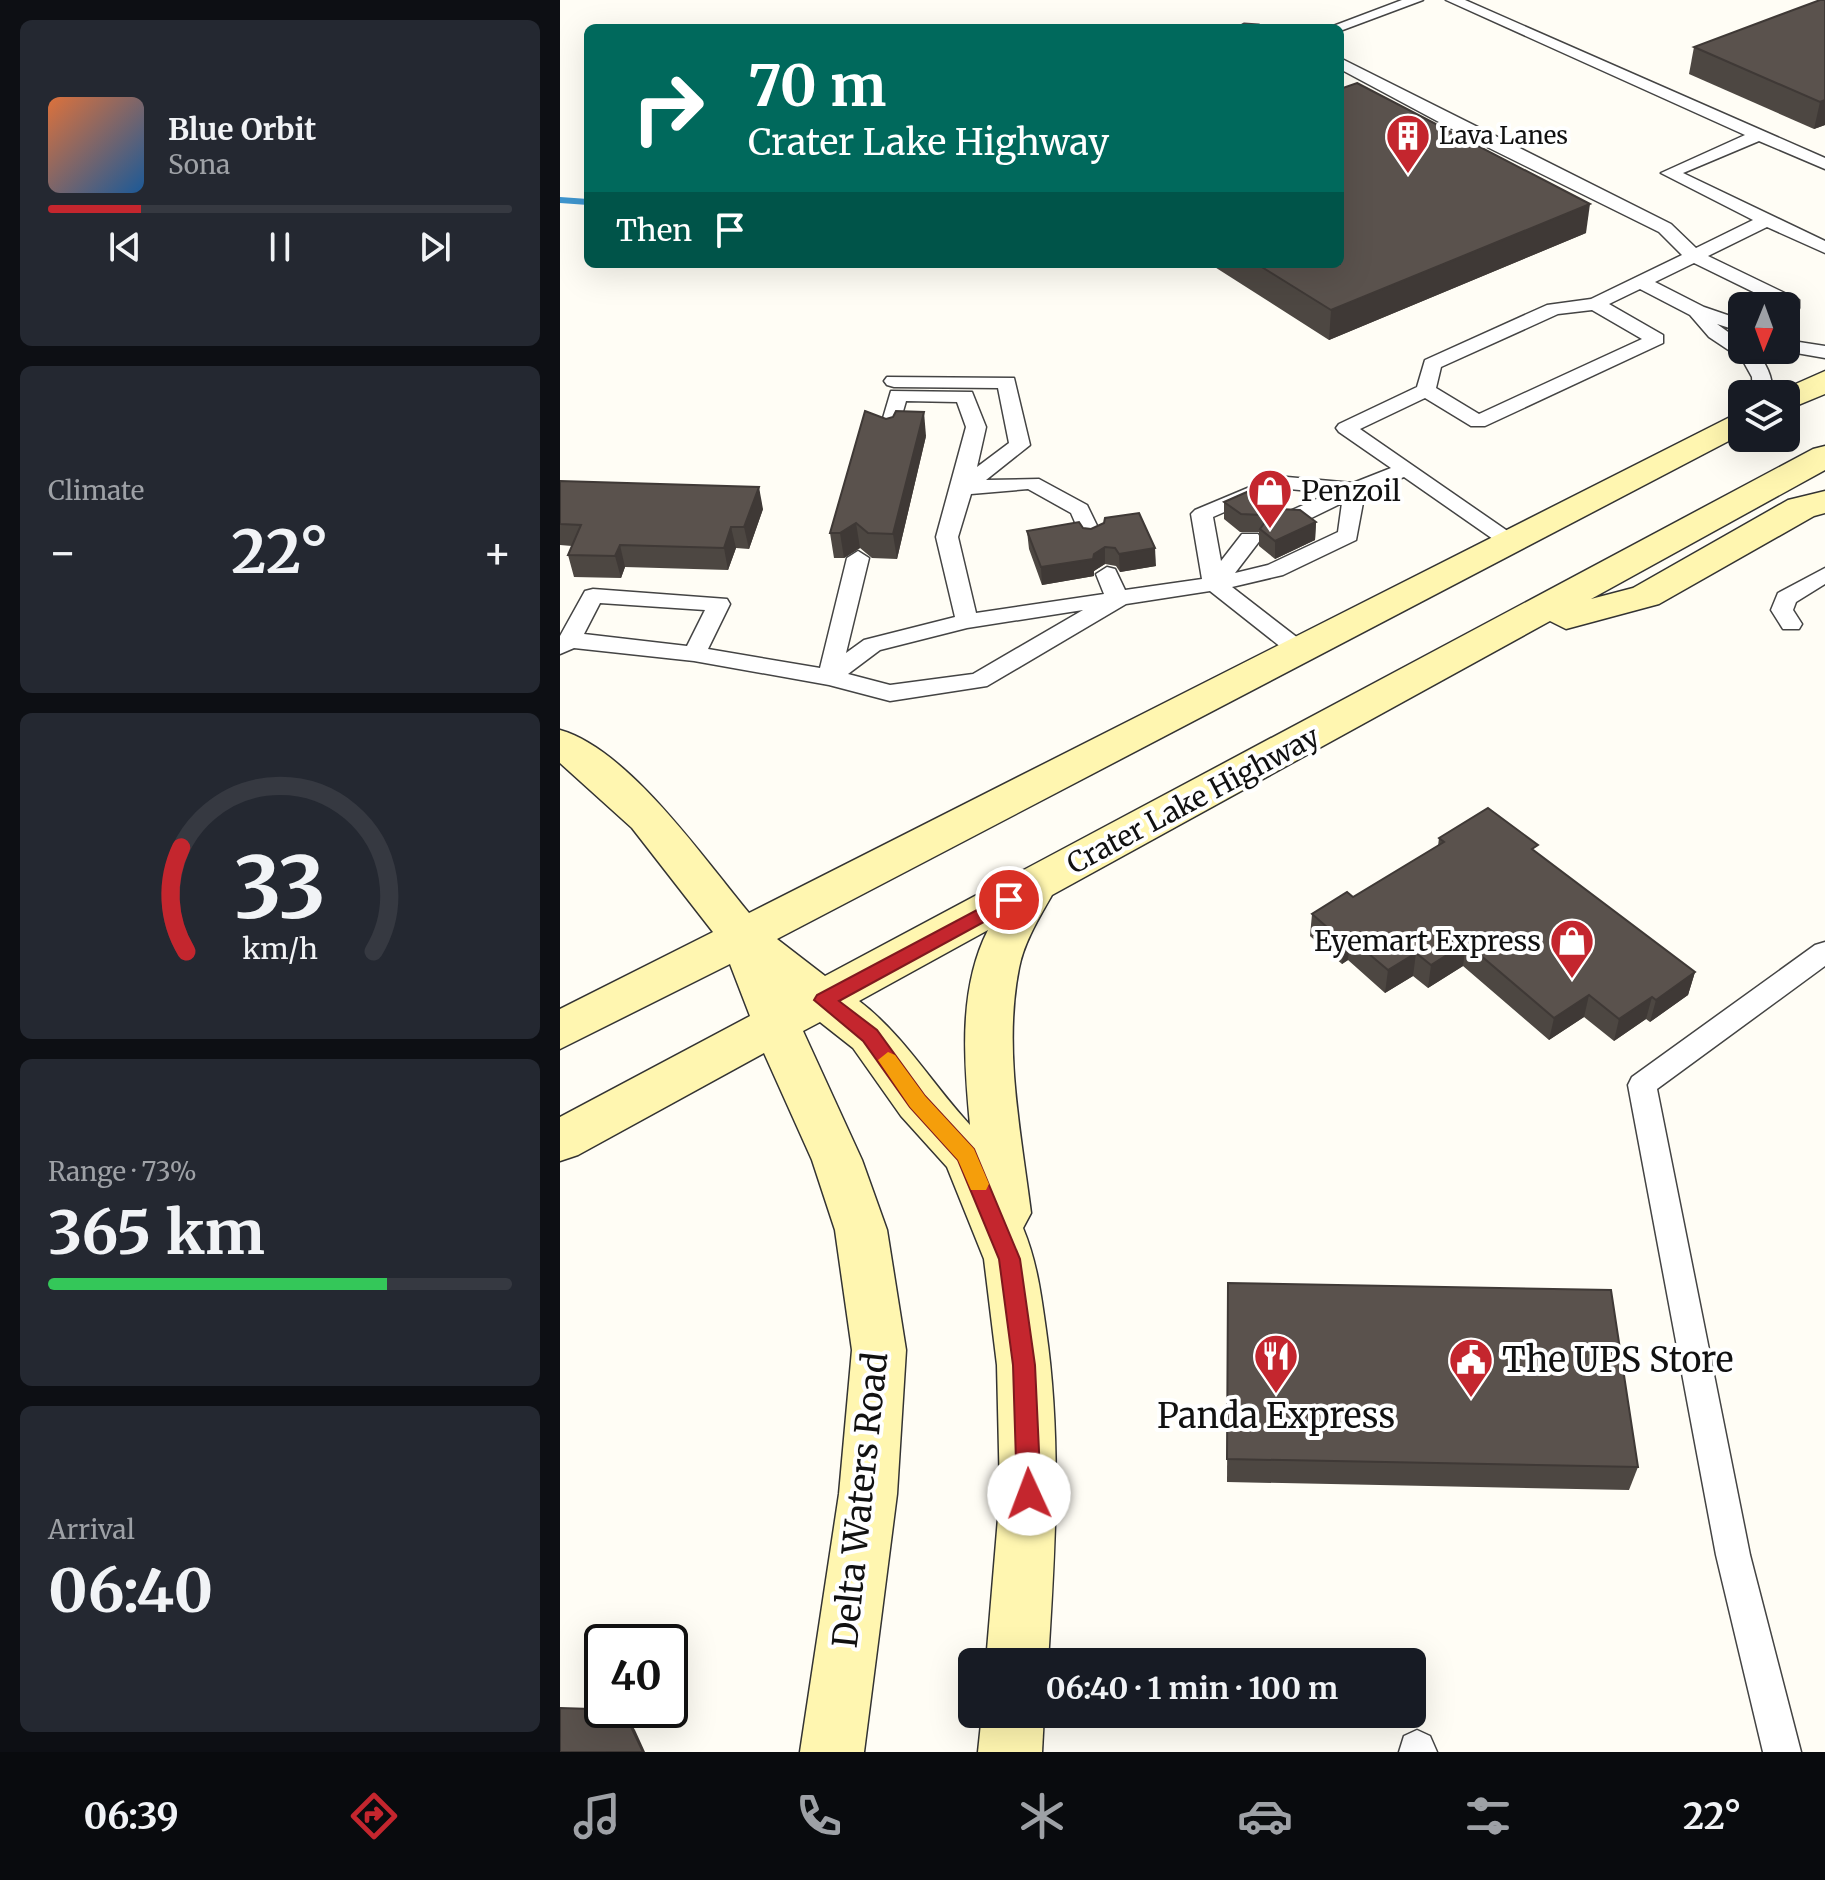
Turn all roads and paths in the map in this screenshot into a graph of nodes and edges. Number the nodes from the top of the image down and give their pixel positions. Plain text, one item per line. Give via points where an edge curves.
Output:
1 (1416, 0) edge
2 (1453, 0) edge
3 (1344, 25) edge
4 (1344, 65) edge
5 (1759, 135) junction
6 (1825, 164) edge
7 (1767, 220) junction
8 (1825, 248) edge
9 (1694, 256) junction
10 (1641, 282) junction
11 (1768, 292) edge
12 (1595, 304) junction
13 (1697, 311) junction
14 (1728, 321) edge
15 (1800, 348) edge
16 (1825, 352) edge
17 (1764, 380) edge
18 (894, 381) dead end
19 (1825, 381) edge
20 (1426, 390) junction
21 (1800, 393) edge
22 (1728, 428) edge
23 (888, 435) edge
24 (1825, 456) edge
25 (1407, 469) junction
26 (962, 488) junction
27 (1355, 489) junction
28 (1825, 502) edge
29 (1289, 520) edge
30 (1092, 538) edge
31 (1250, 539) edge
32 (1511, 541) junction
33 (858, 558) edge
34 (1107, 574) edge
35 (1825, 575) edge
36 (1214, 584) junction
37 (1118, 600) junction
38 (967, 621) junction
39 (1791, 624) dead end
40 (1494, 637) junction
41 (565, 643) edge
42 (1299, 650) junction
43 (694, 654) junction
44 (829, 677) junction
45 (560, 744) edge
46 (1035, 885) junction
47 (742, 937) junction
48 (1825, 952) edge
49 (800, 1012) junction
50 (560, 1031) edge
51 (560, 1141) edge
52 (1010, 1259) junction
53 (1018, 1648) edge
54 (1012, 1728) edge
55 (832, 1752) edge
56 (1010, 1752) edge
57 (1782, 1752) edge

1 - 3 lane
2 - 5 lane
4 - 9 lane via 1665,228
5 - 6 lane
5 - 7 lane via 1669,173
7 - 8 lane
7 - 9 lane
9 - 10 lane
9 - 11 lane
10 - 12 lane
10 - 13 lane
12 - 20 lane via 1554,309 1432,364
12 - 20 lane via 1656,339 1478,422
13 - 14 lane
13 - 17 lane via 1704,325 1754,358
15 - 16 lane
18 - 26 lane via 1007,382 1020,445
19 - 21 main road
20 - 25 lane via 1346,428
22 - 32 main road
23 - 26 lane via 898,395 965,396 976,427
24 - 40 main road, Crater Lake Highway
25 - 27 lane
25 - 32 lane
26 - 30 lane via 1032,483 1080,509
26 - 38 lane via 947,537
27 - 29 lane
27 - 36 lane via 1348,535 1275,570
27 - 36 lane via 1276,482 1202,514
28 - 40 main road via 1801,508 1646,596
31 - 36 lane
32 - 42 main road
33 - 44 lane
34 - 37 lane
35 - 39 lane via 1786,598 1782,610
36 - 37 lane
36 - 42 lane
37 - 38 lane
37 - 44 lane via 979,681 890,693
38 - 44 lane via 872,645
40 - 46 main road, Crater Lake Highway
41 - 43 lane
41 - 43 lane via 593,596 719,604
42 - 47 main road
43 - 44 lane
45 - 47 main road, Delta Waters Road via 647,817
46 - 49 main road, Crater Lake Highway
46 - 52 main road via 1006,939 992,1010 991,1064
47 - 49 main road, Delta Waters Road
47 - 50 main road
48 - 57 lane via 1642,1085 1733,1555
49 - 51 main road, Crater Lake Highway
49 - 52 main road via 870,1035 918,1102 967,1155
49 - 55 main road, Delta Waters Road via 837,1160 861,1230 879,1350 868,1494
52 - 53 main road via 1024,1365 1029,1494
54 - 56 main road

